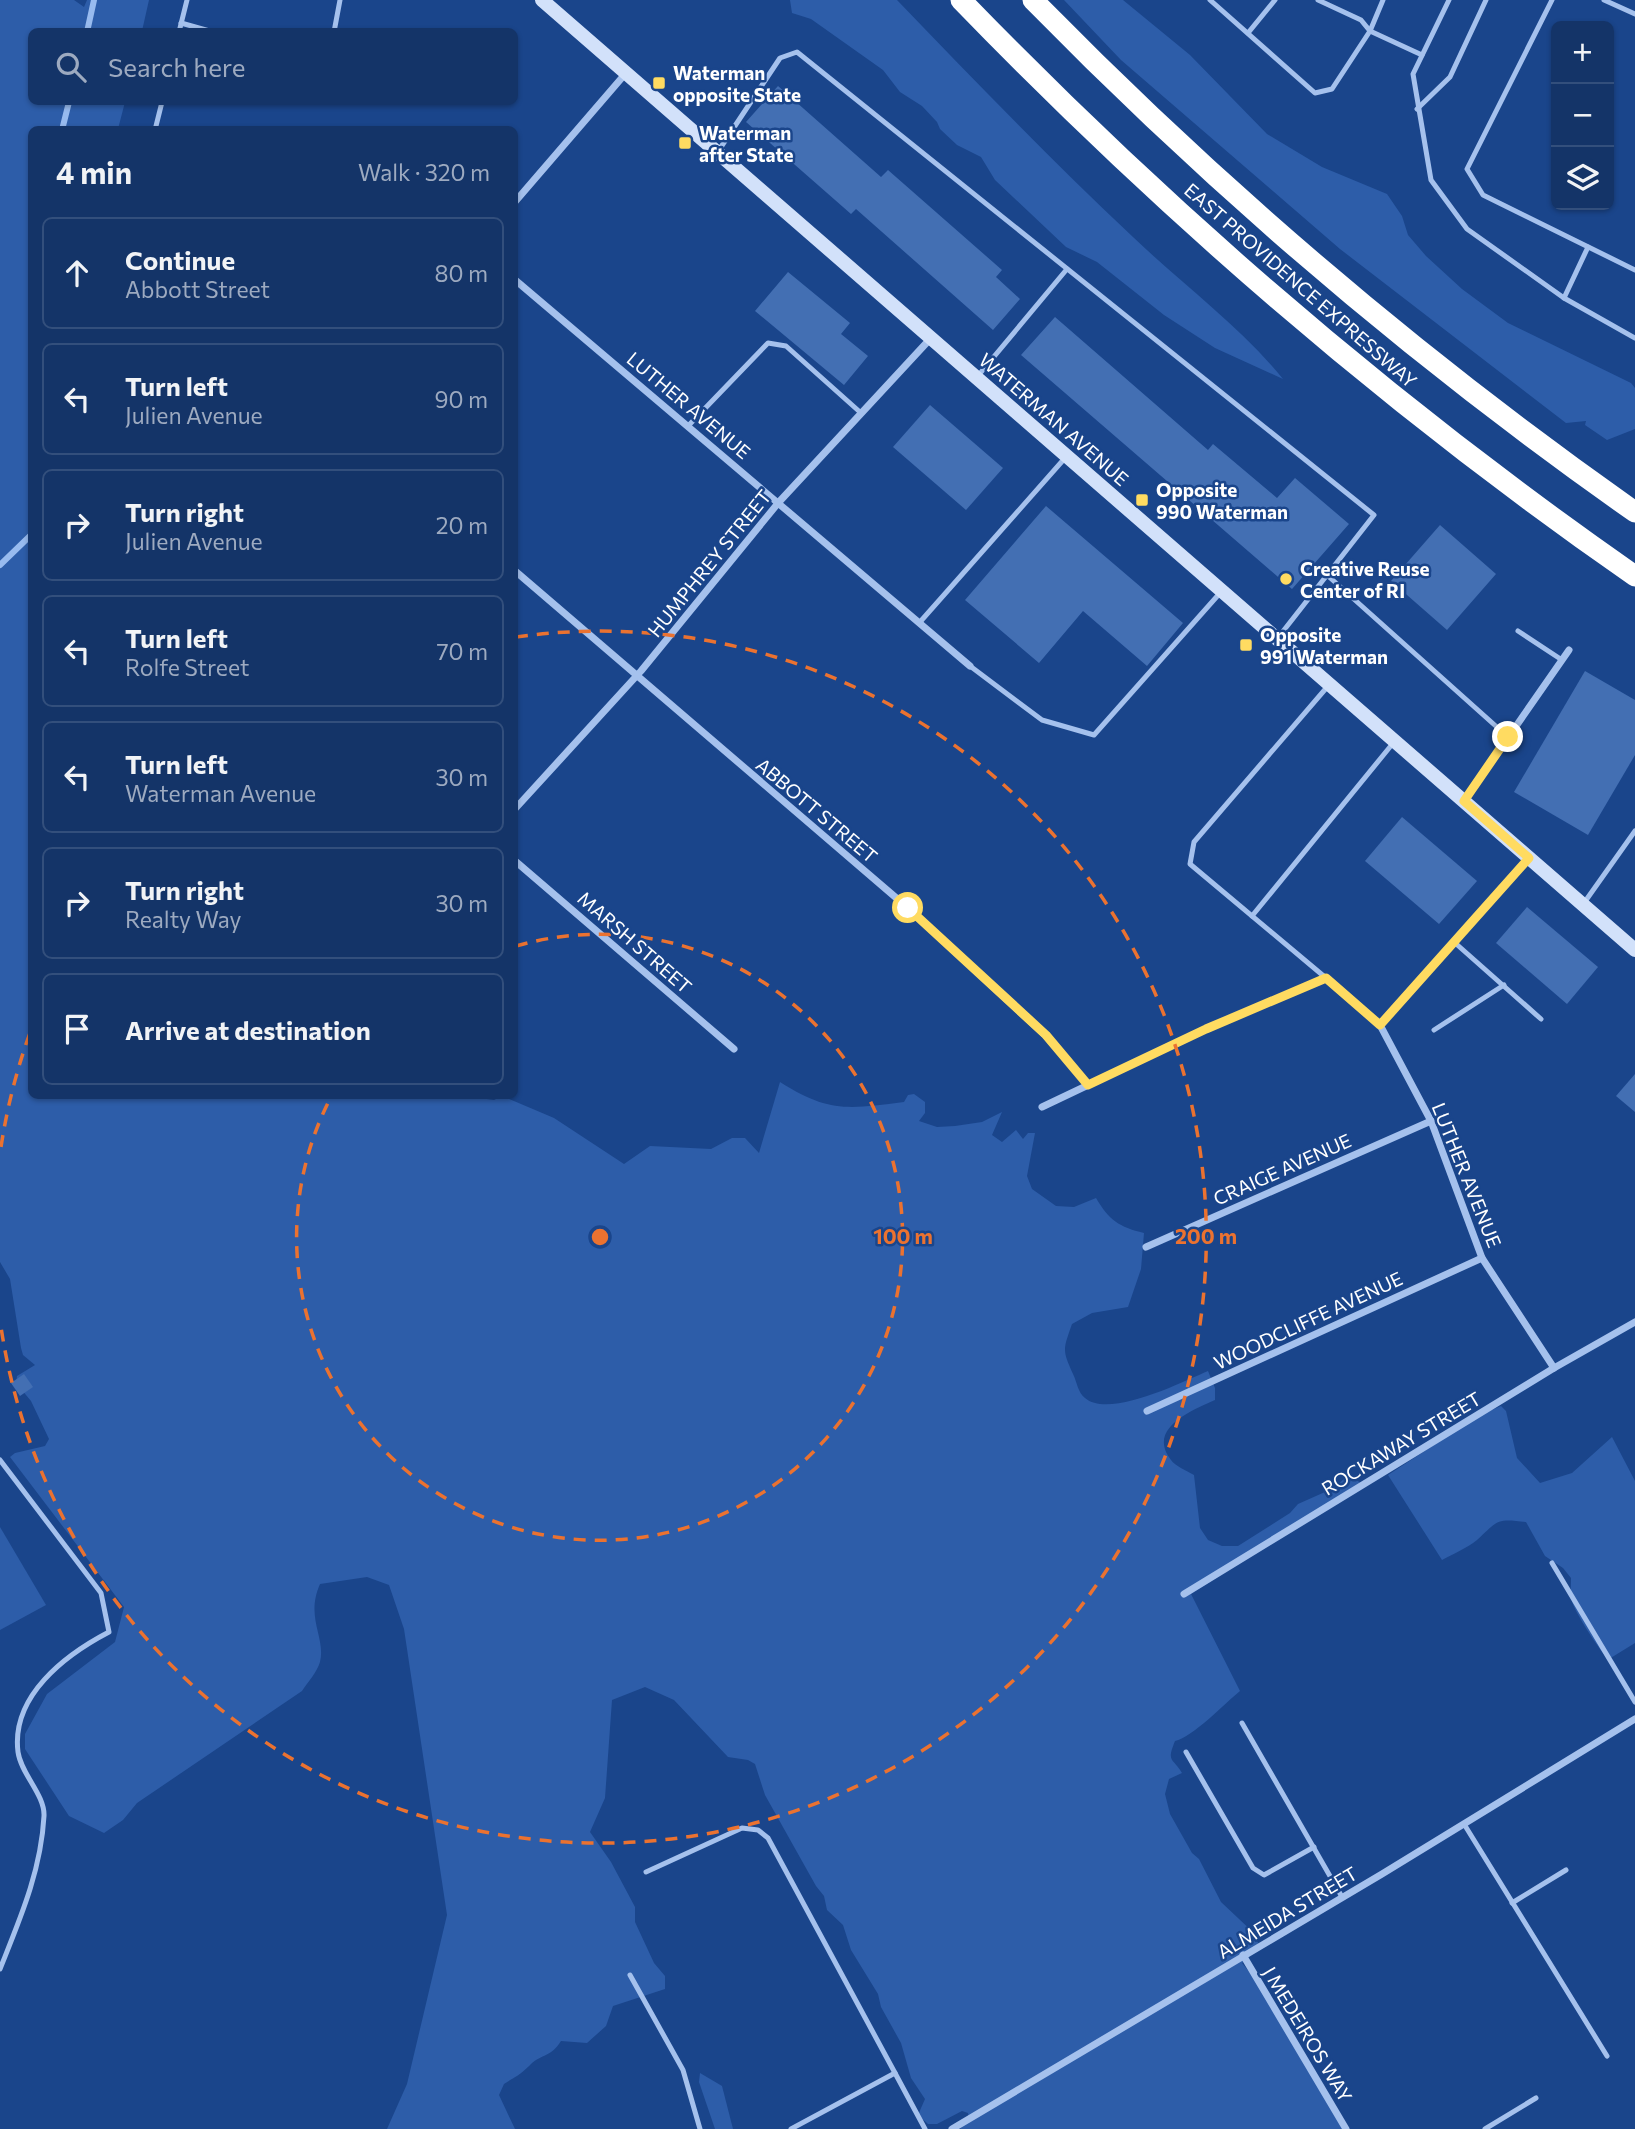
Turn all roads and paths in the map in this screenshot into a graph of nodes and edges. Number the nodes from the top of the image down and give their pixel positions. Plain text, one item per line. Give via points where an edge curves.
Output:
1 (187, 0) edge
2 (340, 0) edge
3 (542, 0) edge
4 (961, 0) edge
5 (1033, 0) edge
6 (1210, 0) edge
7 (1275, 0) edge
8 (1318, 0) edge
9 (1383, 0) edge
10 (1449, 0) edge
11 (1486, 0) edge
12 (1552, 0) edge
13 (1604, 0) edge
14 (1635, 14) edge
15 (181, 23) junction
16 (179, 28) edge
17 (199, 28) edge
18 (335, 28) edge
19 (1370, 31) junction
20 (1248, 33) junction
21 (1422, 55) junction
22 (626, 72) junction
23 (161, 105) edge
24 (1417, 109) junction
25 (156, 126) edge
26 (718, 152) junction
27 (518, 198) edge
28 (1588, 247) junction
29 (1067, 269) junction
30 (1635, 270) edge
31 (518, 282) edge
32 (1563, 298) junction
33 (932, 338) junction
34 (1635, 338) edge
35 (977, 377) junction
36 (861, 413) junction
37 (689, 425) junction
38 (1067, 456) junction
39 (779, 502) junction
40 (1635, 512) edge
41 (518, 574) edge
42 (1327, 575) junction
43 (1635, 576) edge
44 (1223, 591) junction
45 (920, 622) junction
46 (1518, 631) dead end
47 (1277, 639) junction
48 (1569, 650) dead end
49 (1562, 660) junction
50 (970, 666) joint
51 (635, 676) junction
52 (1329, 684) junction
53 (1508, 737) junction
54 (1395, 741) junction
55 (1464, 801) junction
56 (518, 806) edge
57 (1635, 831) edge
58 (1529, 858) junction
59 (518, 863) edge
60 (1583, 905) junction
61 (1252, 916) junction
62 (1454, 942) junction
63 (1635, 950) edge
64 (1326, 978) junction
65 (1504, 985) junction
66 (1541, 1019) dead end
67 (1380, 1025) junction
68 (1434, 1030) dead end
69 (734, 1049) dead end
70 (1088, 1085) junction
71 (1042, 1107) dead end
72 (1431, 1121) junction
73 (1146, 1247) dead end
74 (1482, 1258) junction
75 (1635, 1322) edge
76 (1553, 1368) junction
77 (1147, 1411) dead end
78 (0, 1460) edge
79 (1552, 1563) dead end
80 (1184, 1594) dead end
81 (1635, 1702) edge
82 (1635, 1719) edge
83 (1242, 1723) dead end
84 (1186, 1752) dead end
85 (1464, 1824) junction
86 (1314, 1847) junction
87 (1566, 1870) dead end
88 (646, 1872) dead end
89 (1342, 1897) junction
90 (1513, 1903) junction
91 (1243, 1955) junction
92 (0, 1969) edge
93 (630, 1975) dead end
94 (1607, 2056) dead end
95 (895, 2073) junction
96 (1536, 2098) dead end
97 (700, 2129) edge
98 (790, 2129) edge
99 (925, 2129) edge
100 (953, 2129) edge
101 (1346, 2129) edge
102 (1485, 2129) edge

1 - 15 lane
2 - 18 lane
3 - 22 main road, WATERMAN AVENUE
4 - 43 highway, EAST PROVIDENCE EXPRESSWAY via 1113,150 1289,309 1443,434
5 - 40 highway, EAST PROVIDENCE EXPRESSWAY via 1161,125 1328,273 1472,390
6 - 20 lane
7 - 20 lane
8 - 19 lane via 1361,20
9 - 19 lane
10 - 21 lane
11 - 24 lane via 1450,76
12 - 28 lane via 1467,169 1483,195
13 - 14 lane
15 - 16 lane
15 - 17 lane
19 - 20 lane via 1332,89 1315,93
19 - 21 lane
21 - 24 lane via 1413,74
22 - 26 main road, WATERMAN AVENUE
22 - 27 street
23 - 25 lane
24 - 32 lane via 1431,180 1468,229
26 - 29 lane via 780,58 796,52
26 - 33 main road, WATERMAN AVENUE
28 - 30 lane
28 - 32 lane
29 - 35 lane
29 - 42 lane via 1374,515
31 - 37 street, LUTHER AVENUE
32 - 34 lane
33 - 35 main road, WATERMAN AVENUE
33 - 36 street, HUMPHREY STREET
35 - 38 main road, WATERMAN AVENUE
36 - 37 lane via 786,346 768,343
36 - 39 street, HUMPHREY STREET
37 - 39 street, LUTHER AVENUE
38 - 44 main road, WATERMAN AVENUE
38 - 45 lane
39 - 45 street, LUTHER AVENUE
39 - 51 street, HUMPHREY STREET
41 - 51 street, ABBOTT STREET
42 - 47 lane
42 - 53 lane
44 - 47 main road, WATERMAN AVENUE
44 - 50 lane via 1094,735 1042,720
45 - 50 street, LUTHER AVENUE
46 - 49 lane
47 - 52 main road, WATERMAN AVENUE
48 - 49 street
49 - 53 street
51 - 56 street, HUMPHREY STREET
51 - 70 street, ABBOTT STREET via 908,908 1046,1035
52 - 54 main road, WATERMAN AVENUE
52 - 61 lane via 1194,842 1189,854 1190,864
53 - 55 street
54 - 55 main road, WATERMAN AVENUE
54 - 61 lane
55 - 58 main road, WATERMAN AVENUE
57 - 60 lane
58 - 60 main road, WATERMAN AVENUE
58 - 62 street
59 - 69 street, MARSH STREET
60 - 63 main road, WATERMAN AVENUE
61 - 64 lane
62 - 65 lane
62 - 67 street
64 - 67 street
64 - 70 street
65 - 66 lane
65 - 68 lane
67 - 72 street, LUTHER AVENUE
70 - 71 street
72 - 73 street, CRAIGE AVENUE
72 - 74 street, LUTHER AVENUE
74 - 76 street, LUTHER AVENUE
74 - 77 street, WOODCLIFFE AVENUE
75 - 76 street, ROCKAWAY STREET
76 - 80 street, ROCKAWAY STREET
78 - 92 lane via 102,1593 109,1632 81,1646 42,1680 22,1718 18,1753 45,1813 33,1889
79 - 81 lane
82 - 85 street, ALMEIDA STREET
83 - 86 lane
84 - 86 lane via 1253,1868 1264,1875
85 - 89 street, ALMEIDA STREET
85 - 90 lane
86 - 89 lane
87 - 90 lane
88 - 95 lane via 742,1828 758,1830 768,1838
89 - 91 street, ALMEIDA STREET
90 - 94 lane
91 - 100 street, ALMEIDA STREET
91 - 101 street, J MEDEIROS WAY
93 - 97 lane via 683,2070
95 - 98 lane
95 - 99 lane
96 - 102 lane

